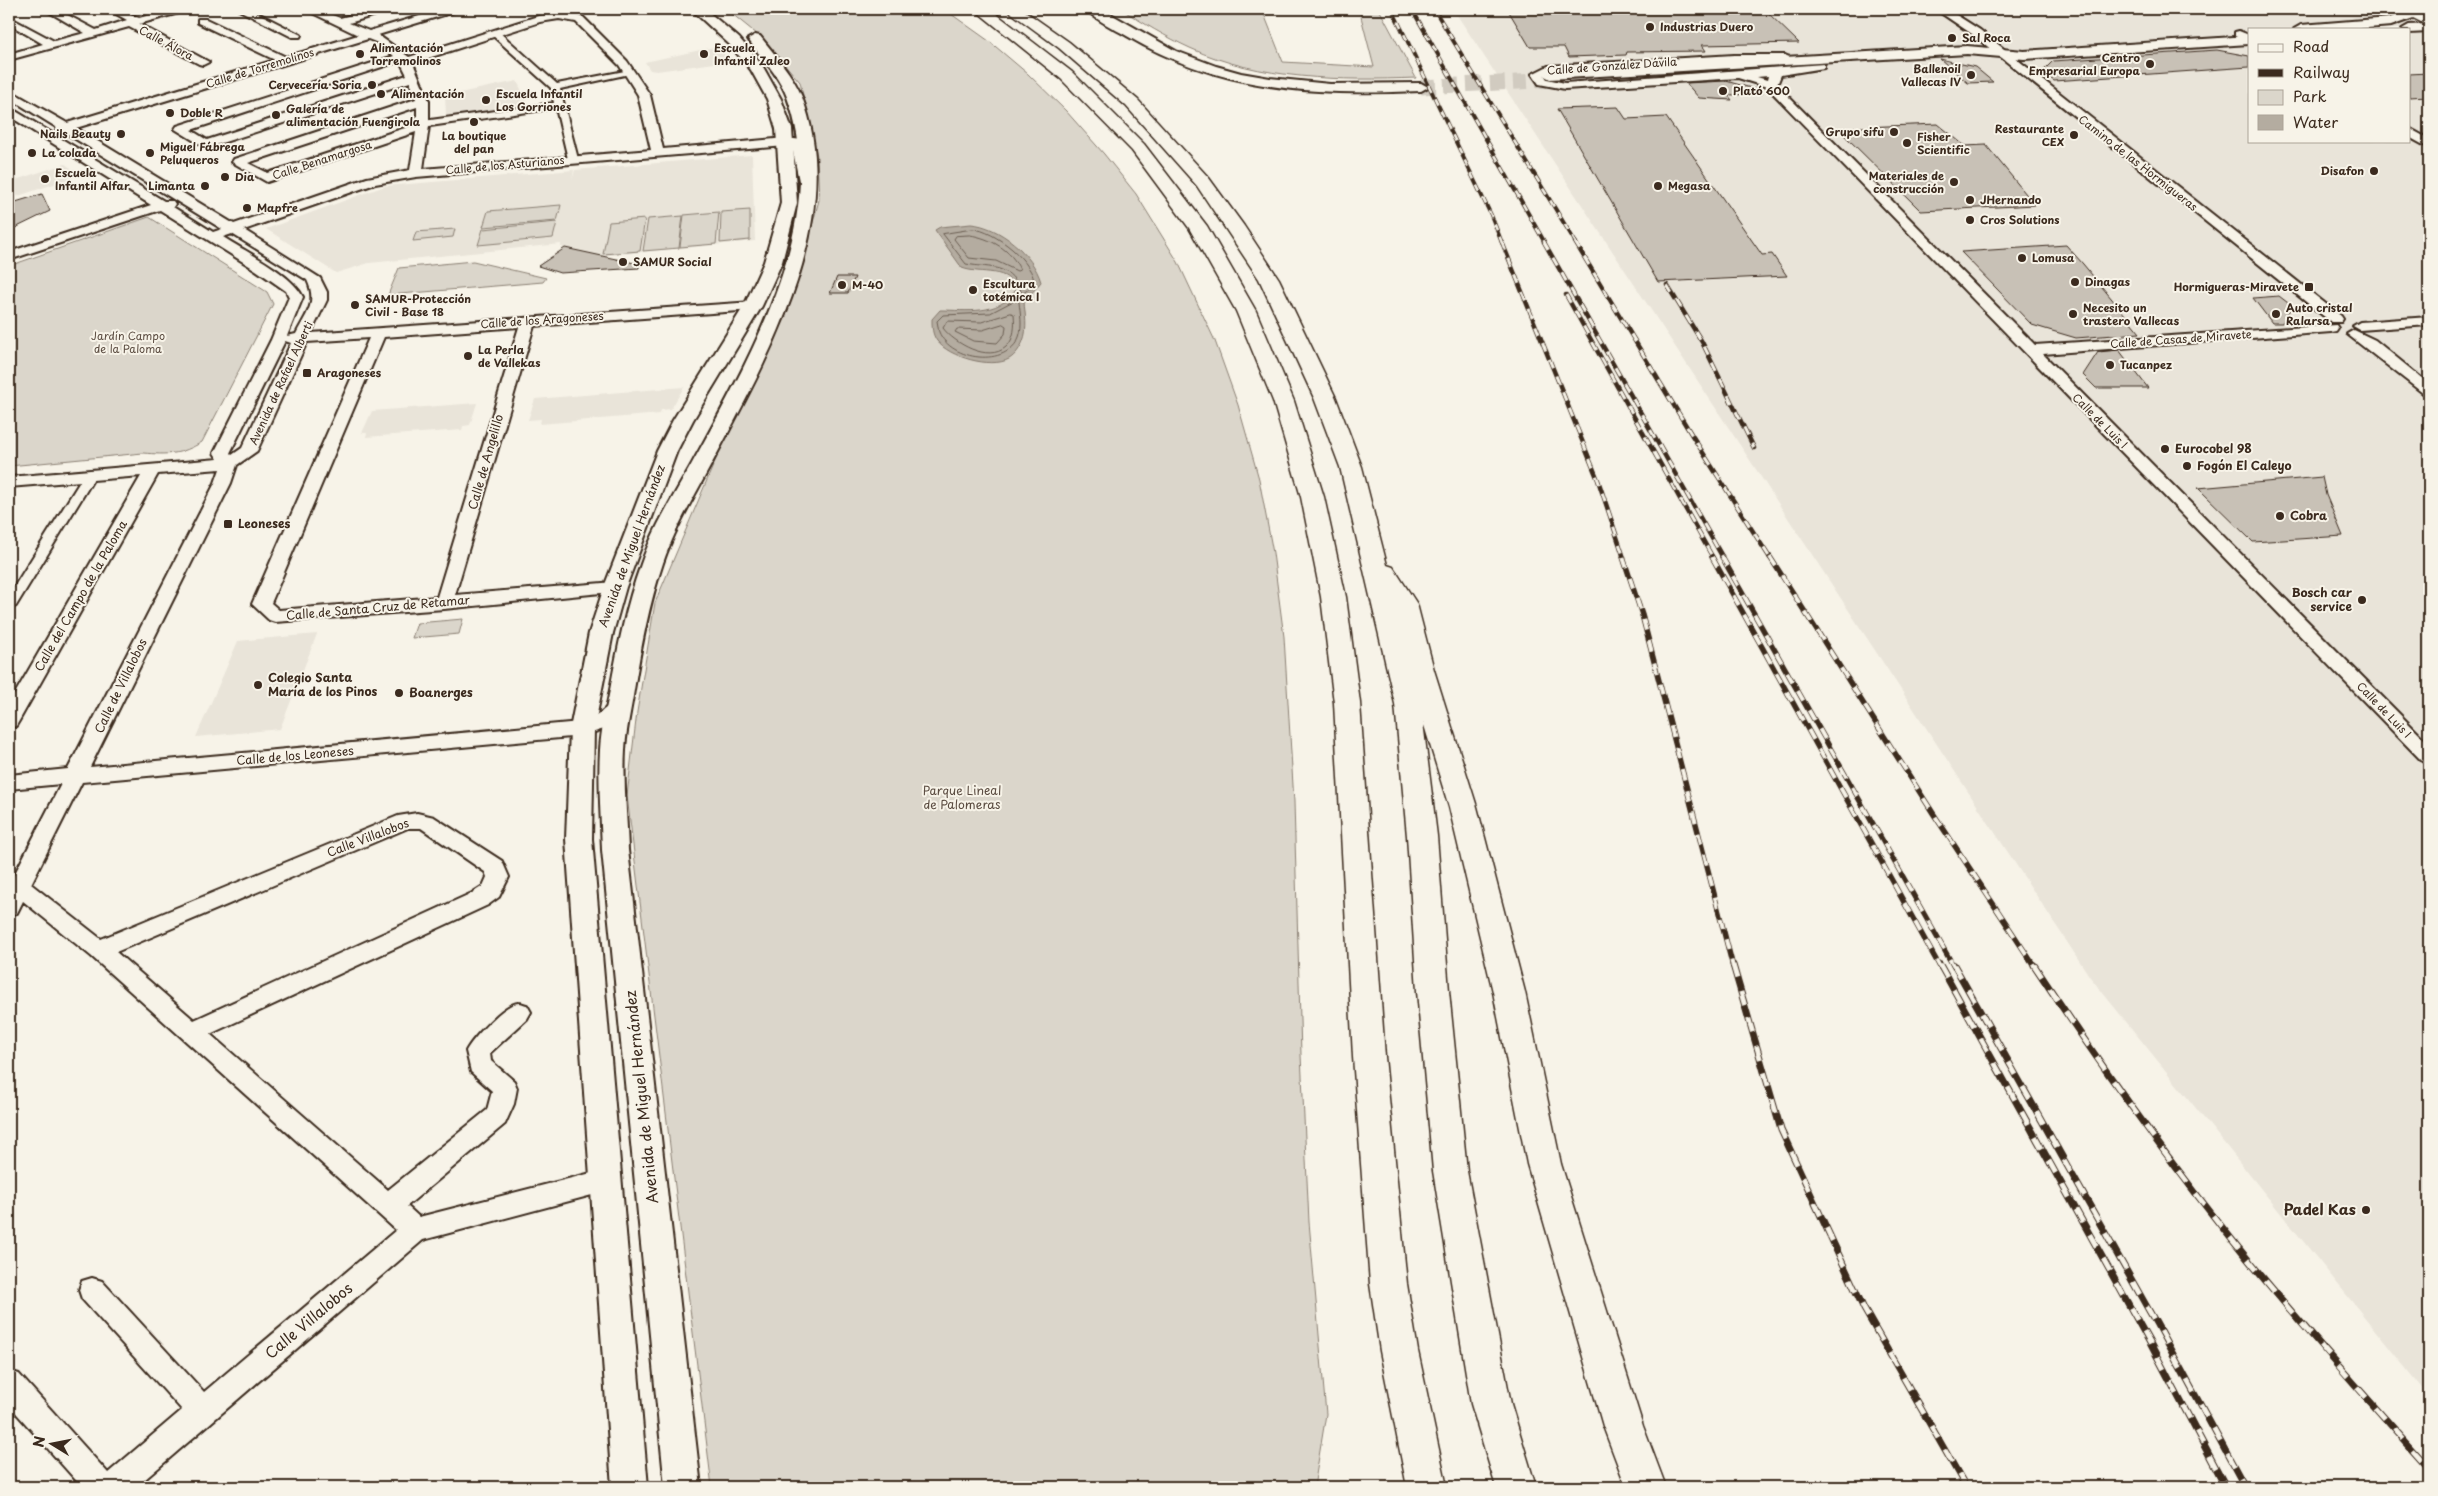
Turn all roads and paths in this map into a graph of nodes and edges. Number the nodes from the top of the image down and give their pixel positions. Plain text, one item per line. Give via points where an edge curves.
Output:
1 (49, 9) edge
2 (112, 9) edge
3 (178, 9) edge
4 (242, 9) edge
5 (309, 9) edge
6 (341, 9) edge
7 (384, 9) edge
8 (453, 9) edge
9 (697, 9) edge
10 (719, 9) edge
11 (981, 9) edge
12 (1013, 9) edge
13 (1093, 9) edge
14 (1110, 9) edge
15 (1940, 9) edge
16 (2414, 10) edge
17 (322, 14) junction
18 (9, 20) edge
19 (202, 21) dead end
20 (133, 22) junction
21 (339, 22) junction
22 (2429, 22) edge
23 (2314, 28) edge
24 (2429, 28) edge
25 (2410, 29) edge
26 (94, 33) junction
27 (495, 33) junction
28 (296, 35) dead end
29 (368, 35) junction
30 (2247, 36) edge
31 (53, 44) junction
32 (1998, 52) junction
33 (9, 57) edge
34 (404, 59) junction
35 (284, 60) junction
36 (204, 62) dead end
37 (1816, 62) junction
38 (1549, 71) joint
39 (630, 73) junction
40 (1740, 75) joint
41 (414, 77) junction
42 (1774, 79) junction
43 (555, 87) junction
44 (9, 93) edge
45 (424, 101) junction
46 (560, 108) dead end
47 (9, 111) edge
48 (423, 125) junction
49 (68, 127) junction
50 (2410, 133) edge
51 (46, 134) junction
52 (786, 142) junction
53 (2429, 144) edge
54 (658, 152) junction
55 (573, 160) junction
56 (416, 172) junction
57 (171, 190) junction
58 (144, 196) junction
59 (185, 199) junction
60 (808, 202) junction
61 (160, 206) junction
62 (233, 229) junction
63 (211, 237) junction
64 (9, 248) edge
65 (9, 256) edge
66 (753, 306) junction
67 (528, 321) junction
68 (2429, 321) edge
69 (2333, 323) junction
70 (2357, 330) junction
71 (379, 332) junction
72 (302, 338) junction
73 (278, 340) junction
74 (2030, 350) junction
75 (718, 363) junction
76 (2429, 391) edge
77 (736, 397) junction
78 (666, 451) junction
79 (230, 463) junction
80 (152, 471) junction
81 (90, 475) junction
82 (12, 486) edge
83 (688, 489) junction
84 (1373, 554) junction
85 (615, 587) junction
86 (444, 603) junction
87 (9, 606) edge
88 (619, 707) junction
89 (9, 721) edge
90 (582, 729) junction
91 (2429, 756) edge
92 (75, 777) junction
93 (9, 782) edge
94 (14, 897) edge
95 (99, 950) junction
96 (519, 1012) dead end
97 (191, 1032) junction
98 (607, 1180) junction
99 (388, 1206) junction
100 (416, 1230) junction
101 (92, 1290) dead end
102 (9, 1384) edge
103 (202, 1411) junction
104 (101, 1487) edge
105 (114, 1487) edge
106 (630, 1487) edge
107 (683, 1487) edge
108 (1427, 1487) edge
109 (1516, 1487) edge
110 (1646, 1487) edge

1 - 26 street
2 - 20 street, Calle Álora
3 - 20 street
4 - 28 street
5 - 17 street
6 - 17 street
7 - 21 street
8 - 29 street, Calle de Torremolinos
9 - 52 street, Avenida de Miguel Hernández via 734,41 757,68 774,99
10 - 60 street, Avenida de Miguel Hernández via 754,37 794,96 808,156
11 - 108 main road via 1080,86 1170,186 1203,233 1255,327 1290,417 1311,488 1328,565 1346,699 1359,859 1369,1054 1391,1305
12 - 84 main road via 1064,45 1132,103 1203,182 1235,226 1268,279 1325,398 1351,467
13 - 14 street via 1175,56 1237,76 1327,88 1420,85 1320,82 1247,71 1177,48
15 - 32 street, Camino de las Hormigueras via 1976,32
16 - 22 main road
16 - 23 street via 2391,22
17 - 21 street
18 - 31 street
19 - 35 street
20 - 26 street
20 - 36 street, Calle Álora
21 - 29 street
24 - 25 street
26 - 31 street
27 - 34 street
27 - 39 street via 538,19 559,16 579,19
27 - 43 street
29 - 34 street via 382,41
29 - 35 street, Calle de Torremolinos
30 - 32 street, Calle de González Dávila via 2024,56
31 - 33 street
32 - 37 street, Calle de González Dávila via 1975,58
32 - 69 street, Camino de las Hormigueras
34 - 41 street
34 - 41 street via 180,129 206,144
35 - 49 street, Calle de Torremolinos
37 - 38 street, Calle de González Dávila
37 - 42 street, Calle de Luis I
38 - 40 street, Calle de González Dávila via 1540,72 1539,78 1565,86
39 - 43 street
39 - 54 street via 644,95
40 - 42 street, Calle de Luis I
41 - 45 street
42 - 74 street, Calle de Luis I
43 - 48 street via 559,105
44 - 49 street, Avenida de Rafael Alberti
45 - 48 street
45 - 48 street, Calle Benamargosa via 238,162 267,178
46 - 55 street
47 - 51 street, Avenida de Rafael Alberti
48 - 56 street
49 - 51 street
49 - 57 street, Avenida de Rafael Alberti
50 - 53 street
51 - 58 street, Avenida de Rafael Alberti
52 - 54 street, Calle de los Asturianos
52 - 60 street, Avenida de Miguel Hernández via 798,143
52 - 66 street, Avenida de Miguel Hernández via 789,204 773,262
54 - 55 street, Calle de los Asturianos
55 - 56 street, Calle de los Asturianos
56 - 62 street, Calle de los Asturianos via 372,181
57 - 58 street
57 - 59 street, Avenida de Rafael Alberti
58 - 61 street, Avenida de Rafael Alberti
58 - 64 street via 117,211
59 - 61 street
59 - 62 street, Avenida de Rafael Alberti
60 - 77 street, Avenida de Miguel Hernández via 796,258 766,337
61 - 63 street, Avenida de Rafael Alberti
61 - 65 street
62 - 63 street
62 - 72 street, Avenida de Rafael Alberti via 313,278 320,300
63 - 73 street, Avenida de Rafael Alberti via 292,289 296,297
66 - 67 street, Calle de los Aragoneses
66 - 75 street, Avenida de Miguel Hernández
67 - 71 street, Calle de los Aragoneses
67 - 86 street, Calle de Angelillo
68 - 70 street
69 - 70 street via 2344,334
69 - 74 street, Calle de Casas de Miravete
70 - 76 street
71 - 72 street, Calle de los Aragoneses
71 - 86 street, Calle de Santa Cruz de Retamar via 261,604 275,616
72 - 73 street, Calle de los Aragoneses
72 - 79 street, Avenida de Rafael Alberti via 249,451
73 - 79 street, Avenida de Rafael Alberti via 227,440 222,453
74 - 91 street, Calle de Luis I
75 - 77 street, Avenida de Miguel Hernández via 717,376 704,407 723,410
75 - 78 street, Avenida de Miguel Hernández
77 - 83 street, Avenida de Miguel Hernández
78 - 83 street, Avenida de Miguel Hernández via 683,432 699,431 705,436 692,466
78 - 85 street, Avenida de Miguel Hernández
79 - 80 street
79 - 92 street, Calle de Villalobos via 223,483
80 - 81 street
80 - 89 street, Calle del Campo de la Paloma
81 - 82 street
81 - 87 street
83 - 88 street, Avenida de Miguel Hernández via 658,546 640,604
84 - 109 main road via 1408,704 1450,1171 1490,1404
84 - 110 main road via 1404,604 1468,825 1509,992 1544,1164 1623,1426
85 - 86 street, Calle de Santa Cruz de Retamar
85 - 90 street, Avenida de Miguel Hernández via 601,632
88 - 90 street via 600,723
88 - 107 street, Avenida de Miguel Hernández via 612,757 615,850
90 - 92 street, Calle de los Leoneses
90 - 98 street, Avenida de Miguel Hernández via 579,839
92 - 93 street, Calle de los Leoneses
92 - 94 street, Calle de Villalobos
94 - 95 street
95 - 97 street
95 - 97 street, Calle Villalobos via 405,821 427,822 494,867 498,877 491,891 480,899
96 - 99 street via 478,1051 480,1065 505,1088 496,1116
97 - 99 street
98 - 100 street, Calle Villalobos
98 - 106 street, Avenida de Miguel Hernández
99 - 100 street
100 - 103 street, Calle Villalobos
101 - 103 street
102 - 104 street
103 - 105 street, Calle Villalobos

